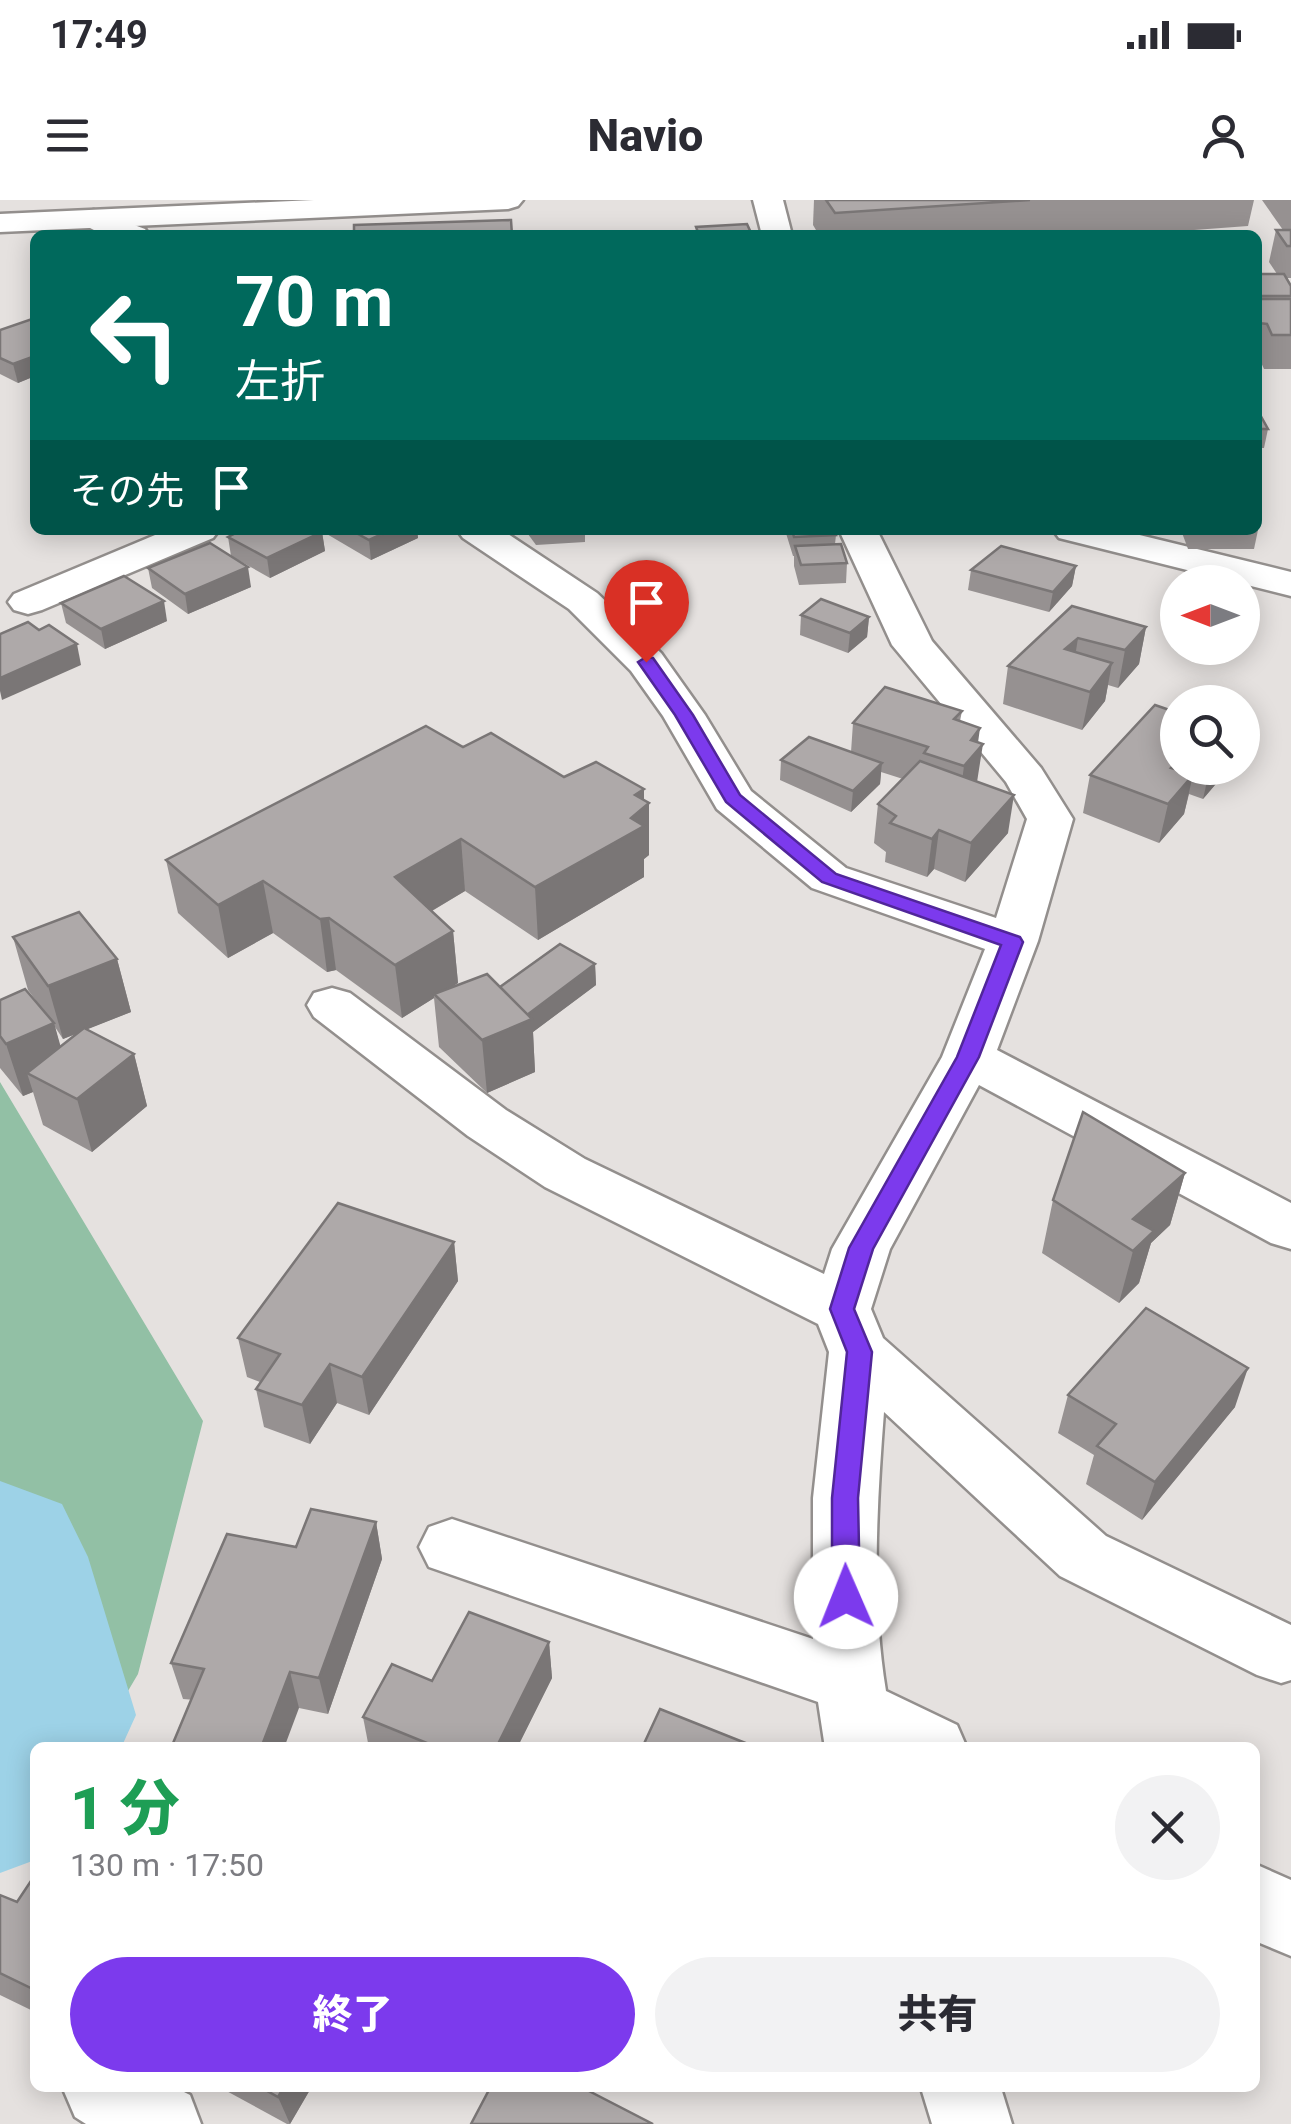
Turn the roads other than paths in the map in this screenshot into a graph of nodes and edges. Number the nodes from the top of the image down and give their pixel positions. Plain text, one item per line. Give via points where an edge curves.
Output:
1 (508, 200) edge
2 (768, 200) edge
3 (94, 219) junction
4 (0, 223) edge
5 (122, 230) edge
6 (776, 230) edge
7 (188, 535) edge
8 (484, 535) edge
9 (860, 535) edge
10 (1092, 535) edge
11 (1291, 584) edge
12 (28, 602) dead end
13 (1013, 942) junction
14 (332, 1005) dead end
15 (968, 1057) junction
16 (1291, 1228) edge
17 (851, 1330) junction
18 (452, 1547) dead end
19 (1282, 1653) dead end
20 (855, 1713) edge
21 (919, 1742) edge
22 (1260, 1904) edge
23 (1291, 1919) edge
24 (962, 2092) edge
25 (972, 2124) edge

1 - 3 main road
2 - 6 main road
3 - 4 main road
3 - 5 main road
7 - 12 main road
8 - 13 main road via 584,601 646,662 732,798 829,878
9 - 13 main road via 913,645 1024,777 1050,820
10 - 11 main road
13 - 15 main road
14 - 17 main road via 487,1123 565,1173
15 - 16 main road
15 - 17 main road via 861,1248
17 - 19 main road via 1083,1556
17 - 20 main road via 845,1498
18 - 20 main road
20 - 21 main road
22 - 23 main road
24 - 25 main road

